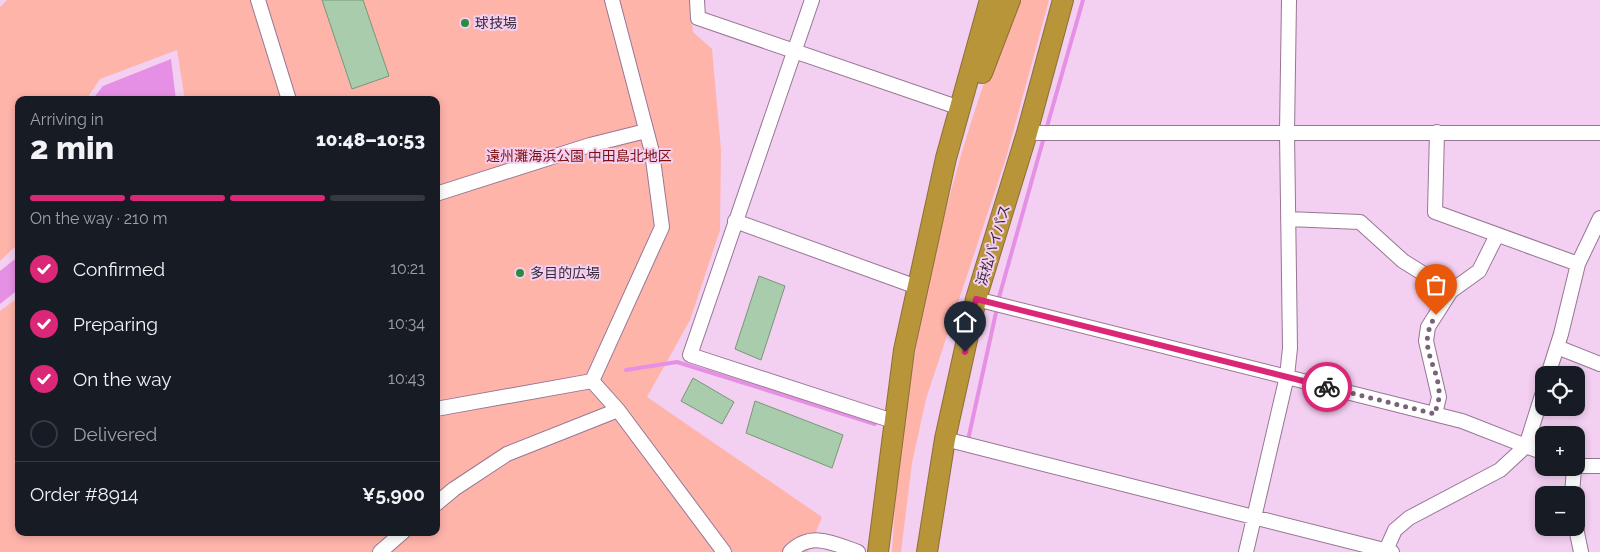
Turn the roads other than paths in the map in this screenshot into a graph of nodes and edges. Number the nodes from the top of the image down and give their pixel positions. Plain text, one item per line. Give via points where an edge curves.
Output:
1 (258, 0) edge
2 (612, 0) edge
3 (697, 0) edge
4 (812, 0) edge
5 (990, 0) edge
6 (1010, 0) edge
7 (1063, 0) edge
8 (1289, 0) edge
9 (794, 52) junction
10 (288, 96) edge
11 (960, 108) junction
12 (646, 131) junction
13 (1287, 132) junction
14 (1437, 132) junction
15 (1031, 133) junction
16 (1600, 133) edge
17 (946, 158) junction
18 (440, 193) edge
19 (1600, 218) edge
20 (1288, 219) junction
21 (735, 220) junction
22 (1497, 235) junction
23 (1578, 264) junction
24 (917, 287) junction
25 (1451, 291) junction
26 (983, 301) junction
27 (1557, 347) junction
28 (1600, 364) edge
29 (1551, 366) edge
30 (1287, 376) junction
31 (592, 381) junction
32 (440, 407) edge
33 (618, 410) junction
34 (1435, 414) junction
35 (1535, 416) edge
36 (893, 421) junction
37 (945, 439) junction
38 (1526, 446) junction
39 (1535, 450) edge
40 (1600, 466) edge
41 (1585, 467) edge
42 (440, 501) edge
43 (1256, 518) junction
44 (398, 536) edge
45 (1578, 536) edge
46 (1389, 551) edge
47 (380, 552) edge
48 (724, 552) edge
49 (790, 552) edge
50 (858, 552) edge
51 (878, 552) edge
52 (927, 552) edge
53 (1246, 552) edge
54 (1581, 552) edge

1 - 10 street
2 - 12 street
3 - 9 street via 698,18
4 - 9 street
5 - 11 highway
6 - 17 highway
7 - 15 highway, 浜松バイパス
8 - 13 street
9 - 11 street
9 - 21 street
11 - 17 highway
12 - 18 street via 590,145
12 - 31 street via 662,227
13 - 14 street
13 - 15 street
13 - 20 street
14 - 16 street
14 - 22 street via 1435,212
15 - 26 highway, 浜松バイパス
17 - 24 highway
19 - 23 street
20 - 25 street via 1360,222 1403,261
20 - 30 street via 1290,348
21 - 24 street
21 - 36 street via 690,355
22 - 23 street
22 - 25 street via 1480,271
23 - 27 street
24 - 36 highway
25 - 34 street via 1428,327 1426,341 1439,397
26 - 30 street
26 - 37 highway, 浜松バイパス
27 - 28 street
27 - 29 street
30 - 34 street
30 - 43 street
31 - 32 street
31 - 33 street
33 - 42 street via 507,454
33 - 48 street
34 - 38 street
35 - 38 street
36 - 51 highway
37 - 43 street
37 - 52 highway, 浜松バイパス
38 - 39 street
38 - 46 street via 1500,470 1408,518 1395,530
40 - 41 street
43 - 46 street
43 - 53 street
44 - 47 street
45 - 54 street
49 - 50 street via 808,539

